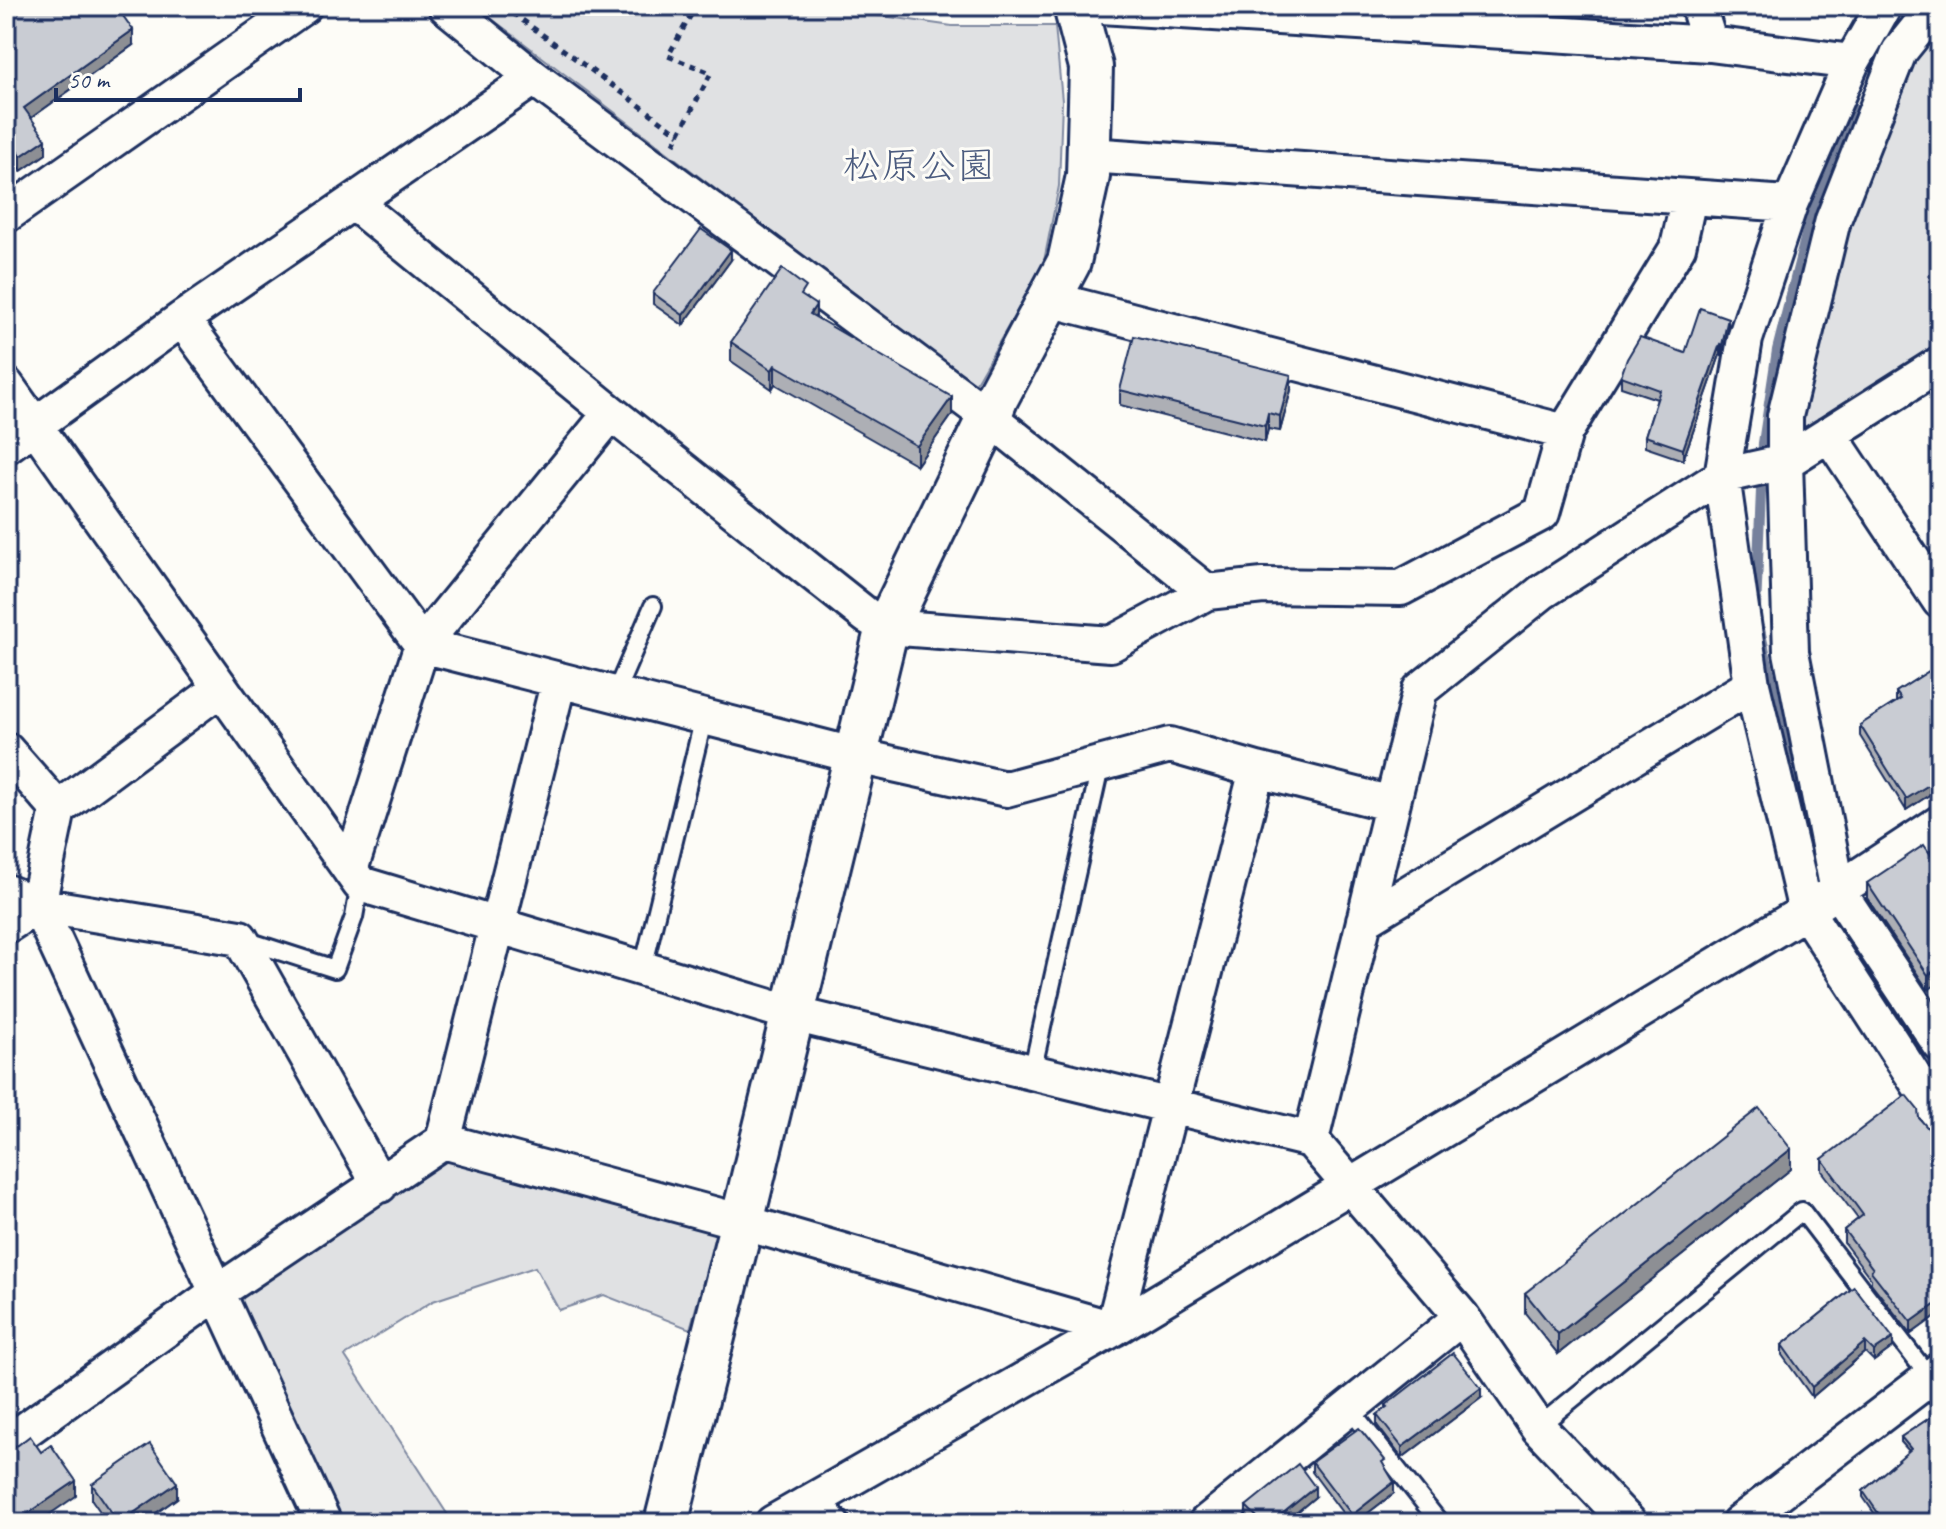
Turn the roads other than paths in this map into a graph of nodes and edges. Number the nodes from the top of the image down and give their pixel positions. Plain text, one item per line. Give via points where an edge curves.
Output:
1 (304, 6) edge
2 (446, 6) edge
3 (1075, 6) edge
4 (1101, 6) edge
5 (1698, 6) edge
6 (1884, 6) edge
7 (1936, 6) edge
8 (1407, 16) edge
9 (1710, 44) junction
10 (1852, 62) junction
11 (534, 78) junction
12 (1089, 155) junction
13 (1689, 198) junction
14 (353, 202) junction
15 (1790, 204) junction
16 (6, 215) edge
17 (1049, 299) junction
18 (182, 319) junction
19 (1940, 364) edge
20 (6, 385) edge
21 (611, 413) junction
22 (989, 417) junction
23 (34, 426) junction
24 (1565, 432) junction
25 (1829, 434) junction
26 (6, 446) edge
27 (1757, 468) junction
28 (1207, 592) junction
29 (1940, 601) edge
30 (653, 606) dead end
31 (887, 627) junction
32 (422, 645) junction
33 (559, 680) junction
34 (1752, 685) junction
35 (221, 688) junction
36 (615, 694) junction
37 (704, 717) junction
38 (6, 750) edge
39 (857, 756) junction
40 (1101, 763) junction
41 (1257, 770) junction
42 (1392, 804) junction
43 (58, 809) junction
44 (1940, 823) edge
45 (355, 877) junction
46 (6, 892) edge
47 (1822, 901) junction
48 (38, 905) junction
49 (1364, 920) junction
50 (497, 924) junction
51 (6, 926) edge
52 (240, 938) junction
53 (643, 968) junction
54 (793, 1014) junction
55 (1940, 1044) edge
56 (1032, 1072) junction
57 (1171, 1106) junction
58 (1940, 1117) edge
59 (1311, 1140) junction
60 (443, 1141) junction
61 (380, 1185) junction
62 (1349, 1187) junction
63 (742, 1222) junction
64 (218, 1292) junction
65 (1462, 1317) junction
66 (1113, 1329) junction
67 (1935, 1374) edge
68 (1349, 1408) junction
69 (1538, 1427) junction
70 (6, 1444) edge
71 (820, 1496) junction
72 (324, 1523) edge
73 (666, 1523) edge
74 (773, 1523) edge
75 (842, 1523) edge
76 (1206, 1523) edge
77 (1440, 1523) edge
78 (1629, 1523) edge
79 (1739, 1523) edge

1 - 16 street
2 - 11 street
3 - 12 street via 1091,67
4 - 8 street
5 - 9 street
6 - 10 street
7 - 27 street via 1899,52 1833,220 1785,416
8 - 9 street
9 - 10 street
10 - 15 street
11 - 14 street
11 - 22 street
12 - 13 street
12 - 17 street via 1069,262
13 - 15 street
13 - 24 street via 1678,247
14 - 18 street
14 - 21 street
15 - 27 street via 1745,339
17 - 22 street
17 - 24 street
18 - 23 street
18 - 32 street
19 - 25 street
20 - 23 street
21 - 31 street
21 - 32 street
22 - 28 street
22 - 31 street
23 - 26 street
23 - 35 street
24 - 28 street via 1542,513 1401,588 1263,586
25 - 27 street
25 - 29 street
27 - 34 street
27 - 42 street via 1542,592 1420,690
27 - 47 street via 1791,652
28 - 31 street via 1111,644
30 - 36 lane
31 - 39 street
32 - 33 street
32 - 45 street
33 - 36 street
33 - 50 street
34 - 47 street
34 - 49 street
35 - 43 street
35 - 45 street
36 - 37 street
37 - 39 street
37 - 53 lane
38 - 43 street
39 - 40 street via 1006,789
39 - 54 street
40 - 41 street via 1170,745
40 - 56 lane
41 - 42 street
41 - 57 street
42 - 49 street
43 - 48 street
44 - 47 street
45 - 50 street
45 - 52 lane via 354,917 335,969
46 - 48 street
47 - 55 street
47 - 58 street
47 - 62 street
48 - 51 street
48 - 52 street
48 - 64 street
49 - 59 street
50 - 53 street
50 - 60 street
52 - 61 street
53 - 54 street
54 - 56 street
54 - 63 street
56 - 57 street
57 - 59 street
57 - 66 street
59 - 62 street
60 - 61 street
60 - 63 street
61 - 64 street
62 - 65 street
62 - 66 street
63 - 66 street
63 - 73 street
64 - 70 street
64 - 72 street
65 - 68 street
65 - 69 street
66 - 71 street
67 - 69 lane via 1802,1211
67 - 79 street
68 - 76 street
68 - 77 lane
69 - 78 street
71 - 74 street
71 - 75 lane

